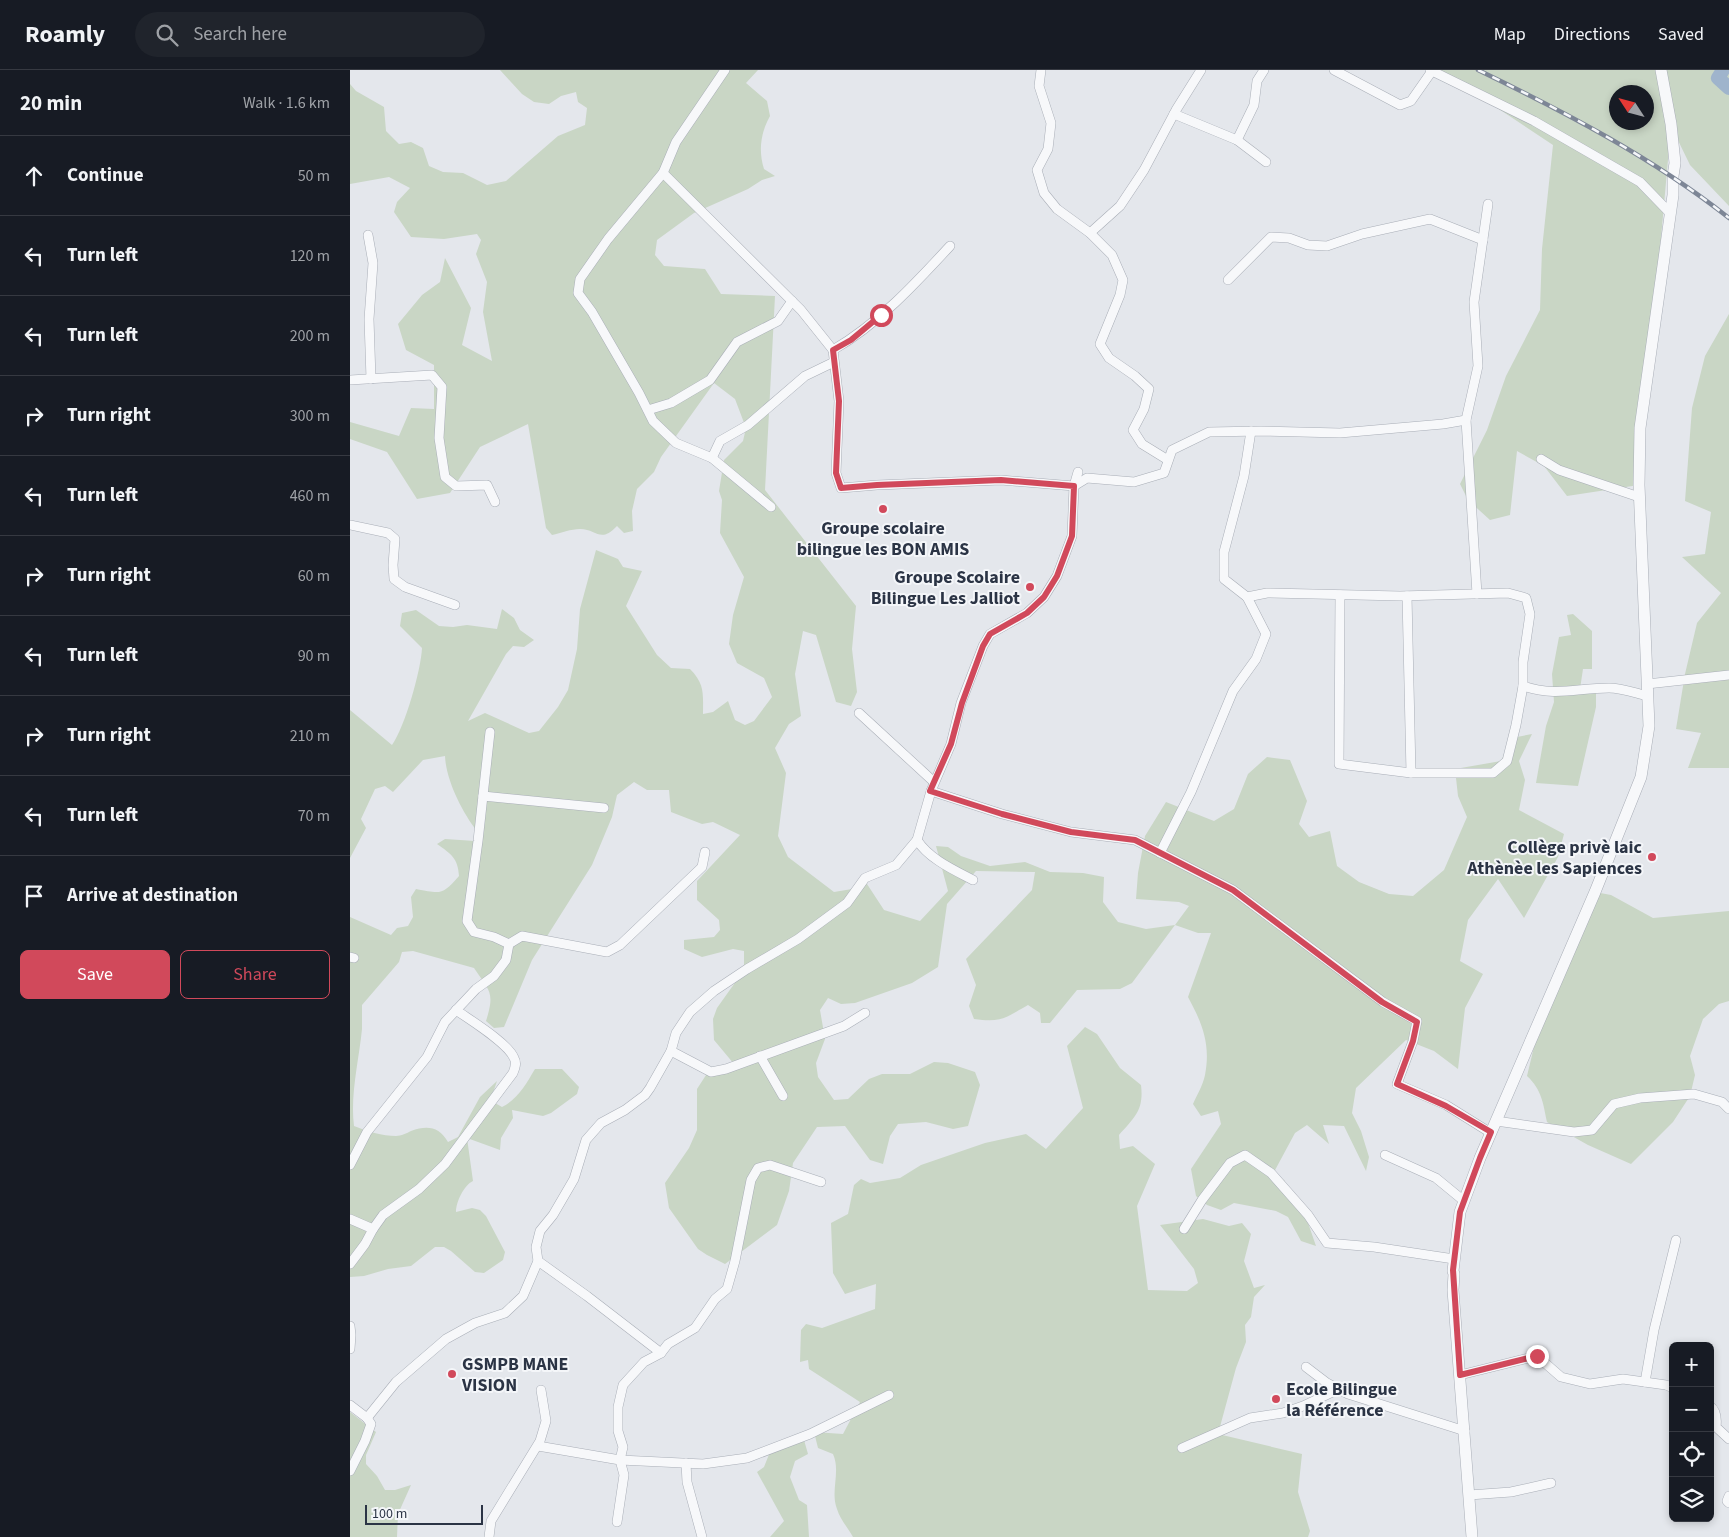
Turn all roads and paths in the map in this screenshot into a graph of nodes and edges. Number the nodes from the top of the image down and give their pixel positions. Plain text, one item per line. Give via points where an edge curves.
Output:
1 (725, 70) edge
2 (1041, 70) edge
3 (1201, 70) edge
4 (1264, 70) edge
5 (1334, 70) edge
6 (1661, 70) edge
7 (1431, 71) edge
8 (1174, 114) junction
9 (1237, 140) junction
10 (1266, 162) dead end
11 (663, 173) junction
12 (1488, 204) dead end
13 (1670, 213) junction
14 (1090, 233) junction
15 (368, 235) dead end
16 (1483, 240) junction
17 (950, 246) dead end
18 (1228, 280) dead end
19 (792, 301) junction
20 (833, 350) junction
21 (834, 362) junction
22 (372, 379) junction
23 (350, 380) edge
24 (648, 410) junction
25 (1466, 420) junction
26 (1251, 431) junction
27 (712, 458) junction
28 (1541, 459) dead end
29 (1168, 460) junction
30 (1078, 472) dead end
31 (1074, 486) junction
32 (1640, 497) junction
33 (495, 502) dead end
34 (771, 507) dead end
35 (350, 525) edge
36 (1477, 594) junction
37 (1340, 595) junction
38 (1408, 596) junction
39 (1246, 597) junction
40 (455, 605) dead end
41 (1729, 676) edge
42 (1523, 686) junction
43 (1647, 690) junction
44 (859, 713) dead end
45 (490, 732) dead end
46 (1411, 773) junction
47 (932, 786) junction
48 (483, 796) junction
49 (604, 808) dead end
50 (916, 840) junction
51 (705, 852) dead end
52 (1160, 853) junction
53 (973, 880) dead end
54 (510, 944) junction
55 (456, 1010) junction
56 (864, 1013) dead end
57 (672, 1051) junction
58 (760, 1056) junction
59 (783, 1096) dead end
60 (1729, 1109) edge
61 (1496, 1121) junction
62 (1491, 1132) junction
63 (1385, 1155) dead end
64 (350, 1165) edge
65 (821, 1182) dead end
66 (1464, 1201) junction
67 (350, 1219) edge
68 (373, 1229) junction
69 (1184, 1229) dead end
70 (1676, 1240) dead end
71 (1454, 1259) junction
72 (538, 1261) junction
73 (350, 1264) edge
74 (350, 1326) edge
75 (350, 1349) edge
76 (661, 1353) junction
77 (1306, 1367) dead end
78 (1460, 1375) junction
79 (1645, 1382) junction
80 (1671, 1387) edge
81 (1339, 1389) junction
82 (541, 1390) dead end
83 (889, 1395) dead end
84 (350, 1405) edge
85 (1714, 1411) edge
86 (367, 1418) junction
87 (1465, 1431) junction
88 (1729, 1439) edge
89 (538, 1446) junction
90 (1182, 1448) dead end
91 (620, 1460) junction
92 (686, 1464) junction
93 (350, 1471) edge
94 (1551, 1483) dead end
95 (1469, 1495) junction
96 (1729, 1496) edge
97 (1729, 1503) edge
98 (616, 1522) dead end
99 (489, 1537) edge
100 (702, 1537) edge
101 (1472, 1537) edge

1 - 11 street via 676,142
2 - 14 street via 1039,86 1051,123 1048,149 1037,170 1039,178 1044,193 1057,209
3 - 8 street
4 - 9 street via 1257,81 1254,105
5 - 7 street via 1400,105 1411,101
6 - 13 street via 1675,163
7 - 13 street via 1534,121 1640,182
8 - 9 street
8 - 14 street via 1120,206
9 - 10 street
11 - 19 street
11 - 24 street via 580,279 578,293
12 - 16 street
13 - 32 street via 1640,428
14 - 29 street via 1112,255 1123,280 1100,344 1109,358 1149,390 1133,430 1142,444
15 - 22 street via 373,263 369,319
16 - 18 street via 1430,220 1362,234 1326,246 1308,246 1289,238 1271,237
16 - 25 street via 1474,302 1478,366
17 - 20 street via 881,315 851,340
19 - 20 street
19 - 24 street via 778,321 737,342 710,380 671,403
20 - 21 street
21 - 27 street via 805,376 748,425 720,441
21 - 31 street via 839,401 836,473 841,488 1001,480
22 - 23 street
22 - 33 street via 432,375 442,387 440,438 444,477 456,486 486,485
24 - 27 street via 653,421 676,443
25 - 26 street via 1340,433
25 - 36 street
26 - 29 street via 1209,432 1172,450
26 - 39 street via 1244,476 1224,552 1224,579
27 - 34 street
28 - 32 street via 1559,470
29 - 31 street via 1164,473 1134,482 1087,478
30 - 31 street
31 - 47 street via 1072,536 1057,576 1044,597 1027,613 990,634 964,695 951,744
32 - 43 street
35 - 40 street via 388,533 395,539 394,579 405,587
36 - 38 street
36 - 42 street via 1508,593 1526,598 1530,614
37 - 38 street
37 - 39 street via 1268,593
37 - 46 street via 1339,764
38 - 46 street
39 - 52 street via 1266,634 1256,658 1234,691 1191,792
41 - 43 street
42 - 43 street via 1540,692 1611,688
42 - 46 street via 1507,761 1493,773
43 - 61 street via 1649,726 1641,777
44 - 47 street
45 - 48 street
47 - 50 street
47 - 52 street via 1002,814 1071,832 1135,840
48 - 49 street
48 - 54 street via 467,921 474,932
50 - 53 street via 942,863
50 - 57 street via 896,865 865,878 846,903 798,939 714,991 683,1021 676,1032
51 - 54 street via 702,867 620,945 607,952 522,936
52 - 62 street via 1233,890 1382,1002 1417,1022 1397,1084 1446,1106
54 - 55 street via 506,960 494,976
55 - 64 street via 444,1022 427,1057 367,1132
55 - 68 street via 511,1054 515,1068 445,1164 419,1189 383,1215
56 - 58 street via 844,1026
57 - 58 street via 711,1072
57 - 72 street via 644,1095 601,1123 586,1140 574,1179 540,1232 536,1247
58 - 59 street
60 - 61 street via 1722,1102 1694,1094 1640,1098 1614,1104 1592,1130 1574,1132
61 - 62 street
62 - 66 street
63 - 66 street via 1436,1178
65 - 76 street via 770,1166 758,1168 751,1180 727,1290 715,1300 695,1328 668,1344
66 - 71 street
67 - 68 street
68 - 73 street
69 - 71 street via 1230,1163 1245,1155 1271,1173 1308,1215 1326,1243
70 - 79 street
71 - 78 street via 1453,1290
72 - 76 street
72 - 86 street via 523,1296 505,1313 446,1339 396,1382
74 - 75 street
76 - 91 street via 644,1362 623,1385 618,1407 618,1431 623,1447
77 - 81 street
78 - 79 street via 1537,1356 1561,1377 1580,1382 1590,1384 1623,1379
78 - 87 street
79 - 80 street
81 - 87 street
81 - 90 street via 1282,1413 1250,1418
82 - 89 street via 546,1421
83 - 92 street via 810,1434 747,1458
84 - 86 street
85 - 88 street via 1716,1428
86 - 93 street via 371,1424 369,1432
87 - 95 street
89 - 91 street
89 - 99 street via 491,1521
91 - 92 street
91 - 98 street via 624,1475
92 - 100 street via 687,1482
94 - 95 street via 1510,1492
95 - 101 street
96 - 97 street

